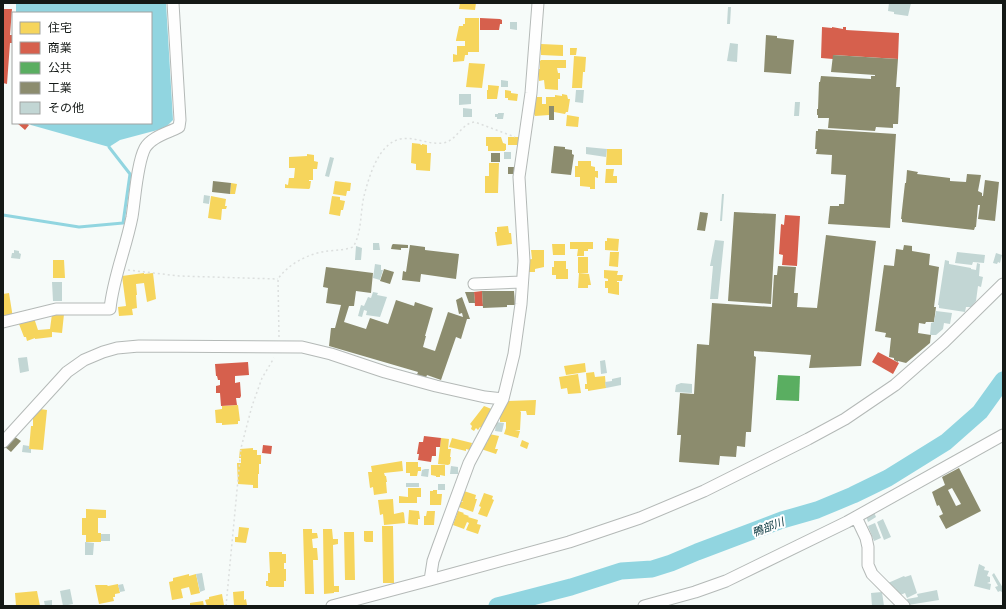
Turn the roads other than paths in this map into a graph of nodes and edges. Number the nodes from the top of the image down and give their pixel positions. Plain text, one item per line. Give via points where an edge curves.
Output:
1 (173, 3) edge
2 (538, 3) edge
3 (522, 282) junction
4 (474, 284) dead end
5 (1003, 284) edge
6 (3, 322) edge
7 (504, 399) junction
8 (1003, 435) edge
9 (3, 442) edge
10 (856, 517) junction
11 (430, 580) junction
12 (332, 606) edge
13 (644, 606) edge
14 (904, 606) edge

1 - 6 street via 179,127 152,141 146,147 141,160 132,218 112,291 110,309 56,309
2 - 3 street via 531,93 519,177 524,261
3 - 4 street
3 - 7 street via 514,354
5 - 11 street via 944,342 895,385 808,439 704,491 640,518 569,542
7 - 9 street via 436,386 302,347 139,346 117,348 84,360 67,372
7 - 11 street via 469,463 433,561
8 - 10 street
10 - 13 street via 726,581
10 - 14 street via 866,538 868,565 872,574
11 - 12 street

